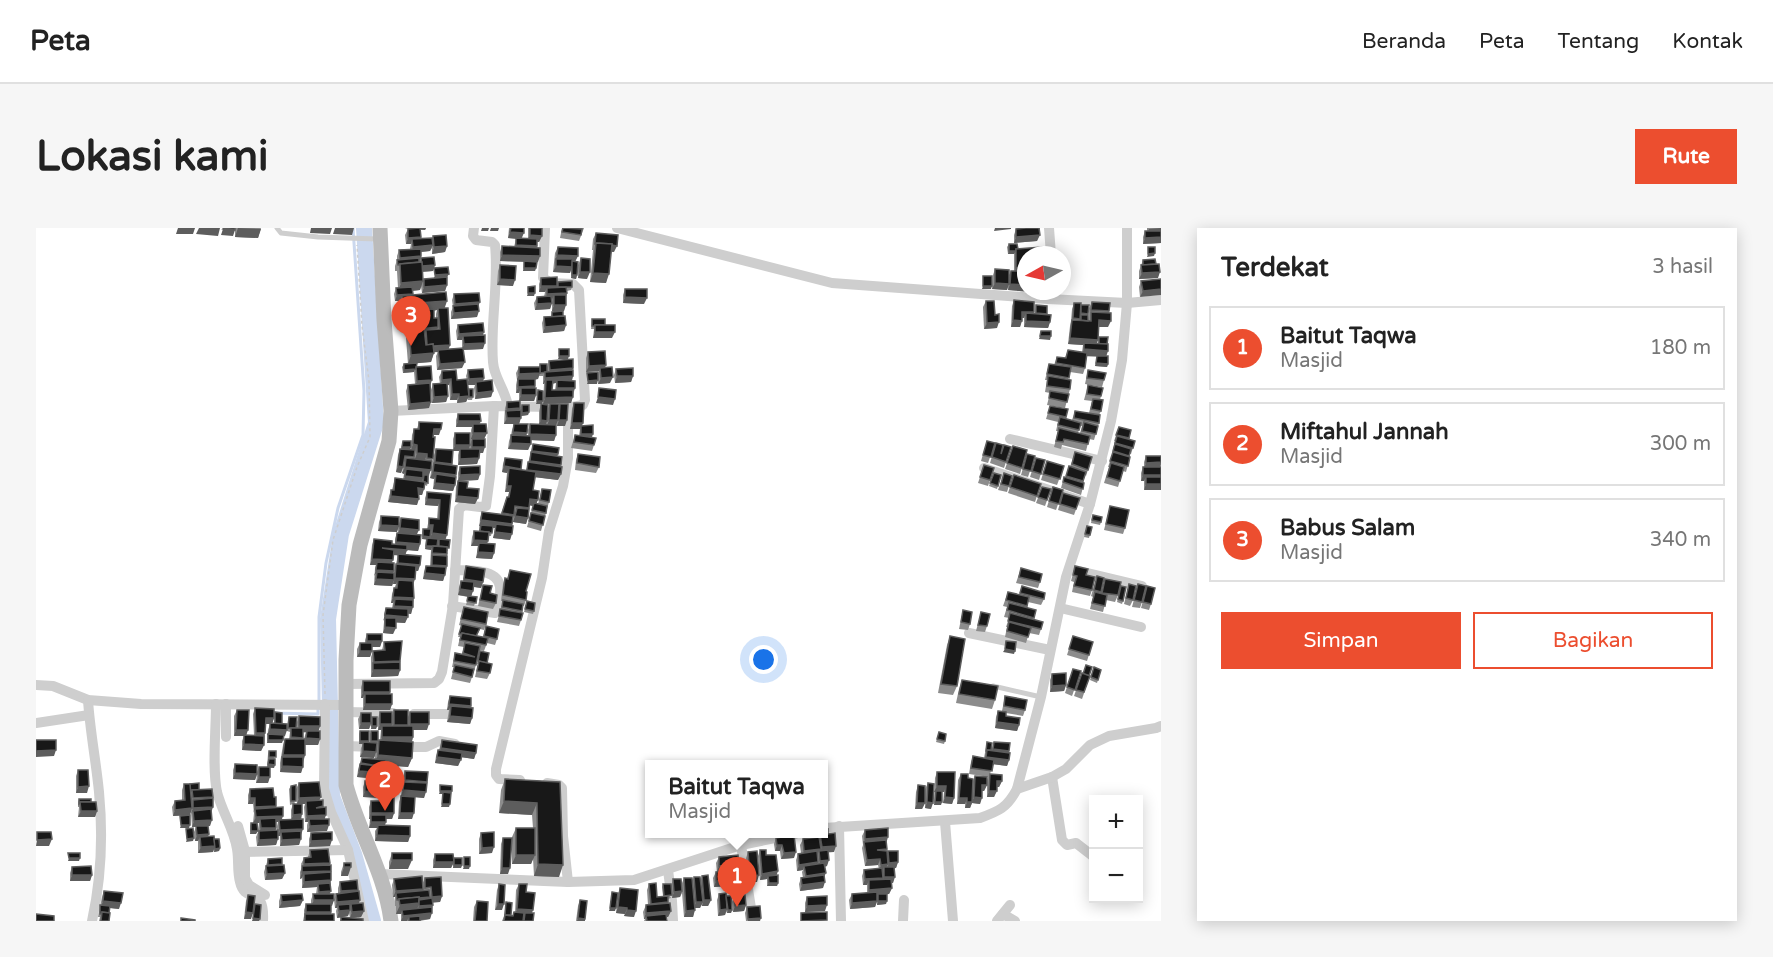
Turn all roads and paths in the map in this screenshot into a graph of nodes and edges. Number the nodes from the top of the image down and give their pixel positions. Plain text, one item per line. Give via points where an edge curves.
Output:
1 (277, 228) edge
2 (474, 228) edge
3 (545, 228) edge
4 (617, 228) edge
5 (1049, 228) edge
6 (1127, 228) edge
7 (378, 235) edge
8 (356, 239) junction
9 (1050, 246) edge
10 (1017, 293) edge
11 (1071, 297) edge
12 (1161, 300) edge
13 (1128, 303) junction
14 (494, 406) junction
15 (508, 406) junction
16 (568, 407) junction
17 (392, 411) junction
18 (1010, 439) dead end
19 (1102, 461) junction
20 (984, 468) edge
21 (1090, 504) junction
22 (1069, 569) junction
23 (455, 570) junction
24 (1142, 586) edge
25 (452, 606) junction
26 (1060, 608) junction
27 (1141, 627) dead end
28 (969, 633) dead end
29 (1050, 650) junction
30 (346, 684) junction
31 (36, 685) edge
32 (986, 685) edge
33 (1041, 697) junction
34 (88, 700) junction
35 (322, 704) junction
36 (344, 707) junction
37 (220, 709) junction
38 (447, 714) dead end
39 (89, 715) junction
40 (36, 723) edge
41 (1161, 726) edge
42 (226, 737) dead end
43 (345, 746) junction
44 (464, 746) edge
45 (1052, 777) junction
46 (1017, 789) junction
47 (945, 822) junction
48 (839, 826) junction
49 (828, 827) edge
50 (775, 838) edge
51 (741, 845) junction
52 (348, 850) junction
53 (242, 852) junction
54 (1089, 853) edge
55 (668, 870) junction
56 (380, 874) junction
57 (568, 882) junction
58 (904, 900) dead end
59 (1010, 905) dead end
60 (751, 908) edge
61 (1000, 918) edge
62 (92, 921) edge
63 (263, 921) edge
64 (269, 921) edge
65 (364, 921) edge
66 (390, 921) edge
67 (672, 921) edge
68 (842, 921) edge
69 (903, 921) edge
70 (953, 921) edge
71 (1015, 921) edge

1 - 8 lane via 281,233
2 - 15 street via 474,239 495,245 493,362
3 - 16 street via 543,278 551,283 573,284 579,290 585,400 583,405
4 - 10 street via 832,283
5 - 9 street
6 - 13 street
7 - 8 lane
7 - 17 street
8 - 35 path via 370,437 333,540 323,615
11 - 13 street
12 - 13 street
13 - 19 street via 1122,360
14 - 15 street
14 - 17 street
14 - 23 street via 486,506 464,505 459,509
15 - 16 street
16 - 57 street via 568,458 563,486 549,531 542,578 496,769 500,779 561,786
17 - 30 street via 389,441 360,545 349,605
18 - 19 street
19 - 21 street
20 - 21 street
21 - 22 street
22 - 24 street
22 - 26 street
23 - 25 street
23 - 25 street via 488,573 496,578 500,587 498,611
25 - 30 street via 442,672 434,683
26 - 27 street
26 - 29 street
28 - 29 street
29 - 33 street
30 - 36 street
31 - 34 street
32 - 33 lane
33 - 46 street
34 - 37 street
34 - 39 street
35 - 36 street
35 - 37 street
35 - 52 street via 324,789
36 - 38 street
36 - 43 street
37 - 42 street
37 - 53 street via 219,791
39 - 40 street
39 - 62 street via 101,826 98,894
41 - 45 street via 1109,736 1090,745
43 - 44 street via 426,747 439,741
43 - 56 street via 351,805
45 - 46 street
45 - 54 street via 1062,840 1067,845 1076,843
46 - 47 street via 1010,803 1000,810 980,818
47 - 48 street
47 - 70 street
48 - 49 street
48 - 68 street
50 - 51 street
51 - 55 street
51 - 60 street
52 - 53 street
52 - 65 street
53 - 63 street via 239,880 245,892 263,903
53 - 64 street via 245,878 267,896
55 - 57 street via 634,880
55 - 67 street
56 - 57 street
56 - 66 street
58 - 69 street
59 - 61 street
61 - 71 street

